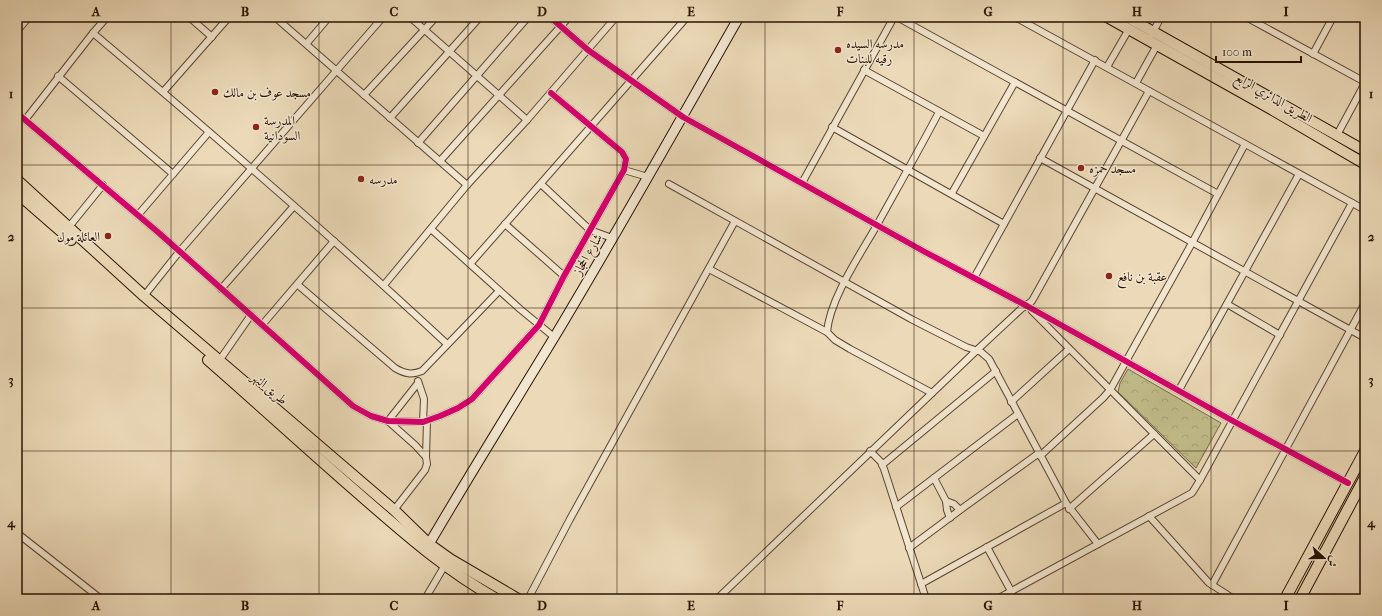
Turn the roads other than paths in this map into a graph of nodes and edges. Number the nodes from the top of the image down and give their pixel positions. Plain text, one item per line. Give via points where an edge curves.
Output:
1 (29, 17) edge
2 (107, 17) edge
3 (189, 17) edge
4 (229, 17) edge
5 (329, 17) edge
6 (383, 17) edge
7 (410, 17) edge
8 (436, 17) edge
9 (480, 17) edge
10 (528, 17) edge
11 (550, 17) edge
12 (569, 17) edge
13 (616, 17) edge
14 (687, 17) edge
15 (740, 17) edge
16 (894, 17) edge
17 (897, 17) edge
18 (1015, 17) edge
19 (1107, 17) edge
20 (1128, 17) edge
21 (1162, 17) edge
22 (1246, 17) edge
23 (1333, 17) edge
24 (278, 18) edge
25 (560, 27) junction
26 (1129, 29) junction
27 (425, 30) junction
28 (17, 31) edge
29 (93, 33) junction
30 (212, 37) junction
31 (1153, 39) junction
32 (306, 43) junction
33 (588, 50) junction
34 (450, 51) junction
35 (1313, 54) junction
36 (1095, 60) junction
37 (1108, 68) junction
38 (337, 70) junction
39 (864, 70) junction
40 (478, 75) junction
41 (58, 76) junction
42 (632, 81) junction
43 (1015, 82) junction
44 (1136, 83) junction
45 (1365, 83) edge
46 (1149, 91) junction
47 (163, 92) junction
48 (551, 93) junction
49 (364, 95) junction
50 (500, 95) junction
51 (1067, 111) junction
52 (939, 112) junction
53 (17, 113) edge
54 (683, 117) junction
55 (390, 118) junction
56 (25, 120) junction
57 (527, 120) junction
58 (591, 126) junction
59 (832, 127) junction
60 (209, 132) junction
61 (1337, 135) junction
62 (984, 136) junction
63 (1121, 141) junction
64 (418, 143) junction
65 (1245, 144) junction
66 (1365, 151) edge
67 (1040, 158) junction
68 (440, 161) junction
69 (1365, 164) edge
70 (252, 168) junction
71 (624, 170) junction
72 (908, 170) junction
73 (173, 174) junction
74 (1299, 174) junction
75 (648, 177) junction
76 (802, 183) junction
77 (541, 184) junction
78 (669, 184) dead end
79 (467, 185) junction
80 (103, 186) junction
81 (19, 188) edge
82 (1095, 189) junction
83 (952, 193) junction
84 (1218, 194) junction
85 (1352, 203) junction
86 (294, 206) junction
87 (1365, 210) edge
88 (138, 215) junction
89 (735, 221) junction
90 (505, 224) junction
91 (1004, 224) junction
92 (877, 225) junction
93 (68, 228) junction
94 (431, 230) junction
95 (590, 230) junction
96 (612, 238) junction
97 (334, 242) junction
98 (1192, 243) junction
99 (179, 252) junction
100 (470, 264) junction
101 (709, 269) junction
102 (1244, 272) junction
103 (564, 276) junction
104 (974, 278) junction
105 (844, 282) junction
106 (298, 285) junction
107 (384, 285) junction
108 (221, 289) junction
109 (499, 291) junction
110 (144, 296) junction
111 (1298, 301) junction
112 (1365, 303) edge
113 (1227, 304) junction
114 (1027, 306) junction
115 (251, 315) junction
116 (262, 325) junction
117 (539, 325) junction
118 (1350, 330) junction
119 (827, 332) junction
120 (1280, 335) junction
121 (554, 336) junction
122 (1365, 338) edge
123 (447, 344) junction
124 (1069, 349) junction
125 (977, 350) junction
126 (1126, 360) junction
127 (219, 361) junction
128 (996, 371) junction
129 (415, 374) junction
130 (418, 383) junction
131 (1110, 390) junction
132 (1179, 390) junction
133 (932, 393) junction
134 (1012, 402) junction
135 (1018, 414) junction
136 (388, 421) junction
137 (1233, 421) junction
138 (425, 422) junction
139 (1154, 434) junction
140 (1285, 450) junction
141 (870, 451) junction
142 (1365, 451) edge
143 (1040, 455) junction
144 (426, 457) junction
145 (882, 465) junction
146 (1365, 477) edge
147 (934, 478) junction
148 (1200, 480) junction
149 (1348, 483) junction
150 (946, 501) junction
151 (1068, 506) junction
152 (896, 507) junction
153 (394, 510) junction
154 (960, 510) junction
155 (1149, 516) junction
156 (950, 518) junction
157 (17, 533) edge
158 (429, 544) junction
159 (1098, 544) junction
160 (987, 547) junction
161 (910, 548) junction
162 (445, 565) junction
163 (921, 584) junction
164 (1212, 585) junction
165 (1011, 591) junction
166 (101, 599) edge
167 (425, 599) edge
168 (497, 599) edge
169 (518, 599) edge
170 (528, 599) edge
171 (717, 599) edge
172 (926, 599) edge
173 (997, 599) edge
174 (1234, 599) edge
175 (1285, 599) edge
176 (1300, 599) edge

1 - 28 street
2 - 29 street
3 - 30 street
4 - 30 street
5 - 32 street
6 - 38 street
7 - 27 street
8 - 27 street
9 - 34 street
10 - 40 street
11 - 25 street
12 - 25 street
13 - 33 street
14 - 42 street
15 - 54 main road, شارع الحجاز
16 - 39 street
17 - 43 street
18 - 36 street
19 - 26 main road, الطريق الدائري الرابع
20 - 31 main road, الطريق الدائري الرابع
21 - 31 street
22 - 35 street
23 - 35 street
24 - 32 street
25 - 33 street
25 - 50 street
26 - 31 main road, الطريق الدائري الرابع
26 - 37 street
27 - 34 street
27 - 49 street
29 - 41 street
29 - 47 street
30 - 47 street
31 - 44 street
31 - 61 main road, الطريق الدائري الرابع
31 - 69 main road, الطريق الدائري الرابع
32 - 38 street
33 - 42 street
33 - 48 street
34 - 40 street
34 - 55 street
35 - 45 street
36 - 37 street
36 - 51 street
37 - 44 street
38 - 49 street
38 - 70 street
39 - 52 street
39 - 59 street
40 - 50 street
40 - 64 street
41 - 56 street
41 - 73 street
42 - 54 street
42 - 58 street
43 - 51 street
43 - 62 street
44 - 46 street
45 - 61 street
46 - 63 street
46 - 65 street
47 - 60 street
48 - 57 street
48 - 58 street
49 - 55 street
50 - 57 street
50 - 68 street
51 - 63 street
51 - 67 street
52 - 62 street
52 - 72 street
53 - 56 street
54 - 75 main road, شارع الحجاز
54 - 76 street
55 - 64 street
56 - 80 street
57 - 79 street
58 - 71 street via 625,155
58 - 77 street
59 - 72 street
59 - 76 street
60 - 70 street
60 - 73 street
61 - 66 main road, الطريق الدائري الرابع
62 - 83 street
63 - 82 street
63 - 84 street
64 - 68 street
65 - 74 street
65 - 84 street
67 - 82 street
67 - 91 street
68 - 79 street
70 - 86 street
70 - 99 street
71 - 75 street
71 - 95 street
72 - 83 street
72 - 92 street
73 - 88 street
74 - 85 street
74 - 102 street
75 - 96 main road, شارع الحجاز
76 - 92 street
77 - 90 street
77 - 95 street
78 - 89 street
79 - 94 street
80 - 88 street
80 - 93 street
81 - 93 main road, طريق النهر
81 - 162 main road, طريق النهر via 384,516
82 - 98 street
82 - 114 street
83 - 91 street
84 - 98 street
85 - 87 street
85 - 111 street
86 - 97 street
86 - 108 street
88 - 99 street
89 - 101 street
89 - 105 street
90 - 100 street
90 - 103 street
91 - 104 street
92 - 104 street
92 - 105 street
93 - 110 main road, طريق النهر
94 - 100 street
94 - 107 street
95 - 96 street
95 - 103 street
96 - 121 main road, شارع الحجاز
97 - 106 street
97 - 107 street
98 - 102 street
98 - 126 street
99 - 108 street
99 - 110 street
100 - 109 street
101 - 119 street
101 - 170 street
102 - 111 street
102 - 113 street
103 - 117 street
104 - 114 street
105 - 119 street via 828,322
105 - 125 street via 911,319
106 - 116 street
106 - 129 street via 395,368
107 - 123 street
108 - 115 street
109 - 117 street
109 - 123 street
110 - 127 main road, طريق النهر
111 - 118 street
111 - 120 street
112 - 118 street
113 - 120 street
113 - 132 street
114 - 124 street
114 - 125 street
114 - 126 street
115 - 116 street
115 - 127 street
116 - 136 street via 353,406 371,416
117 - 121 street
117 - 138 street via 472,399
118 - 122 street
118 - 140 street
119 - 133 street via 850,349
120 - 137 street
121 - 158 main road, شارع الحجاز
123 - 129 street
124 - 131 street
124 - 134 street
125 - 128 street via 990,359
125 - 133 street
126 - 131 street
126 - 132 street
127 - 153 main road, طريق النهر
128 - 134 street
128 - 145 street
129 - 130 street
130 - 136 street
130 - 138 street via 424,399
131 - 139 street
131 - 143 street
132 - 137 street
133 - 141 street
134 - 135 street
135 - 143 street
135 - 147 street
136 - 138 street
136 - 144 street
137 - 140 street
137 - 148 street
138 - 144 street
139 - 148 street
139 - 151 street
140 - 149 street
140 - 164 street
141 - 145 street
141 - 171 street
142 - 149 main road
143 - 151 street
143 - 154 street
144 - 153 street via 425,470
145 - 152 street
146 - 176 main road
147 - 150 street
147 - 152 street
148 - 155 street via 1190,494
149 - 175 main road
150 - 154 street via 952,502
150 - 156 street
151 - 159 street
151 - 160 street
152 - 161 street
153 - 158 main road, طريق النهر
154 - 156 street
155 - 159 street
155 - 164 street
156 - 161 street
157 - 166 street
158 - 169 main road, طريق النهر
159 - 165 street
160 - 163 street
160 - 165 street
161 - 163 street
162 - 167 street
162 - 168 main road, طريق النهر
163 - 172 street
164 - 174 street
165 - 173 street

